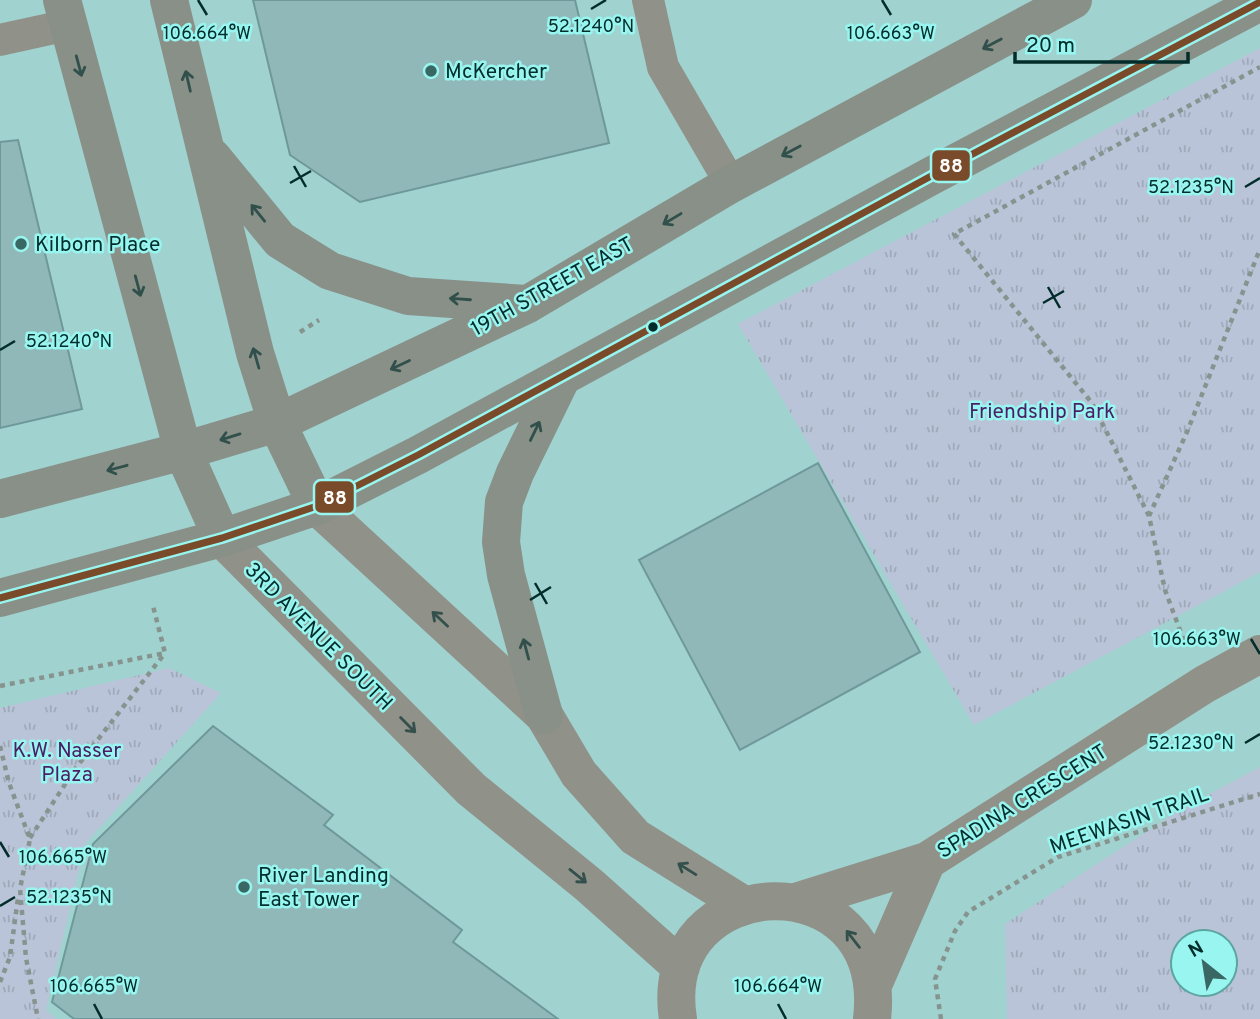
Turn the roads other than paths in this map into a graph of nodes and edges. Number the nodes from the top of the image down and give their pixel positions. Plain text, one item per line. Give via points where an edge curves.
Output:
1 (169, 0) edge
2 (649, 0) edge
3 (1073, 0) edge
4 (1260, 2) edge
5 (1215, 12) edge
6 (65, 13) edge
7 (0, 40) edge
8 (204, 148) junction
9 (731, 184) junction
10 (528, 304) junction
11 (562, 377) junction
12 (276, 423) junction
13 (183, 451) junction
14 (0, 499) edge
15 (317, 506) junction
16 (222, 538) junction
17 (0, 598) edge
18 (1260, 654) edge
19 (544, 715) junction
20 (927, 861) junction
21 (796, 902) junction
22 (744, 905) junction
23 (681, 967) junction
24 (873, 1002) edge
25 (678, 1019) edge

8 -> 1 main road
2 - 9 lane via 663,67
3 -> 9 main road, 19TH STREET EAST
4 - 5 main road
5 - 11 main road via 1151,58
6 - 7 lane
6 -> 13 main road, 3RD AVENUE SOUTH
10 -> 8 main road via 408,296 330,271 280,240
12 -> 8 main road
9 -> 10 main road, 19TH STREET EAST
10 -> 12 main road, 19TH STREET EAST
11 - 15 main road
19 -> 11 main road via 501,542 512,482
12 -> 13 main road, 19TH STREET EAST
12 - 15 main road
13 -> 14 main road, 19TH STREET EAST
13 - 16 main road, 3RD AVENUE SOUTH
15 - 16 main road
19 -> 15 street
16 - 17 main road
16 -> 23 street, 3RD AVENUE SOUTH via 471,789
18 - 20 street, SPADINA CRESCENT via 1205,684
22 -> 19 street via 635,837 579,774
20 - 21 street, SPADINA CRESCENT
20 - 24 street, SPADINA CRESCENT
21 - 22 street via 768,900
24 -> 21 street via 862,951 852,936 816,908
22 - 23 street via 706,927
23 - 25 street

